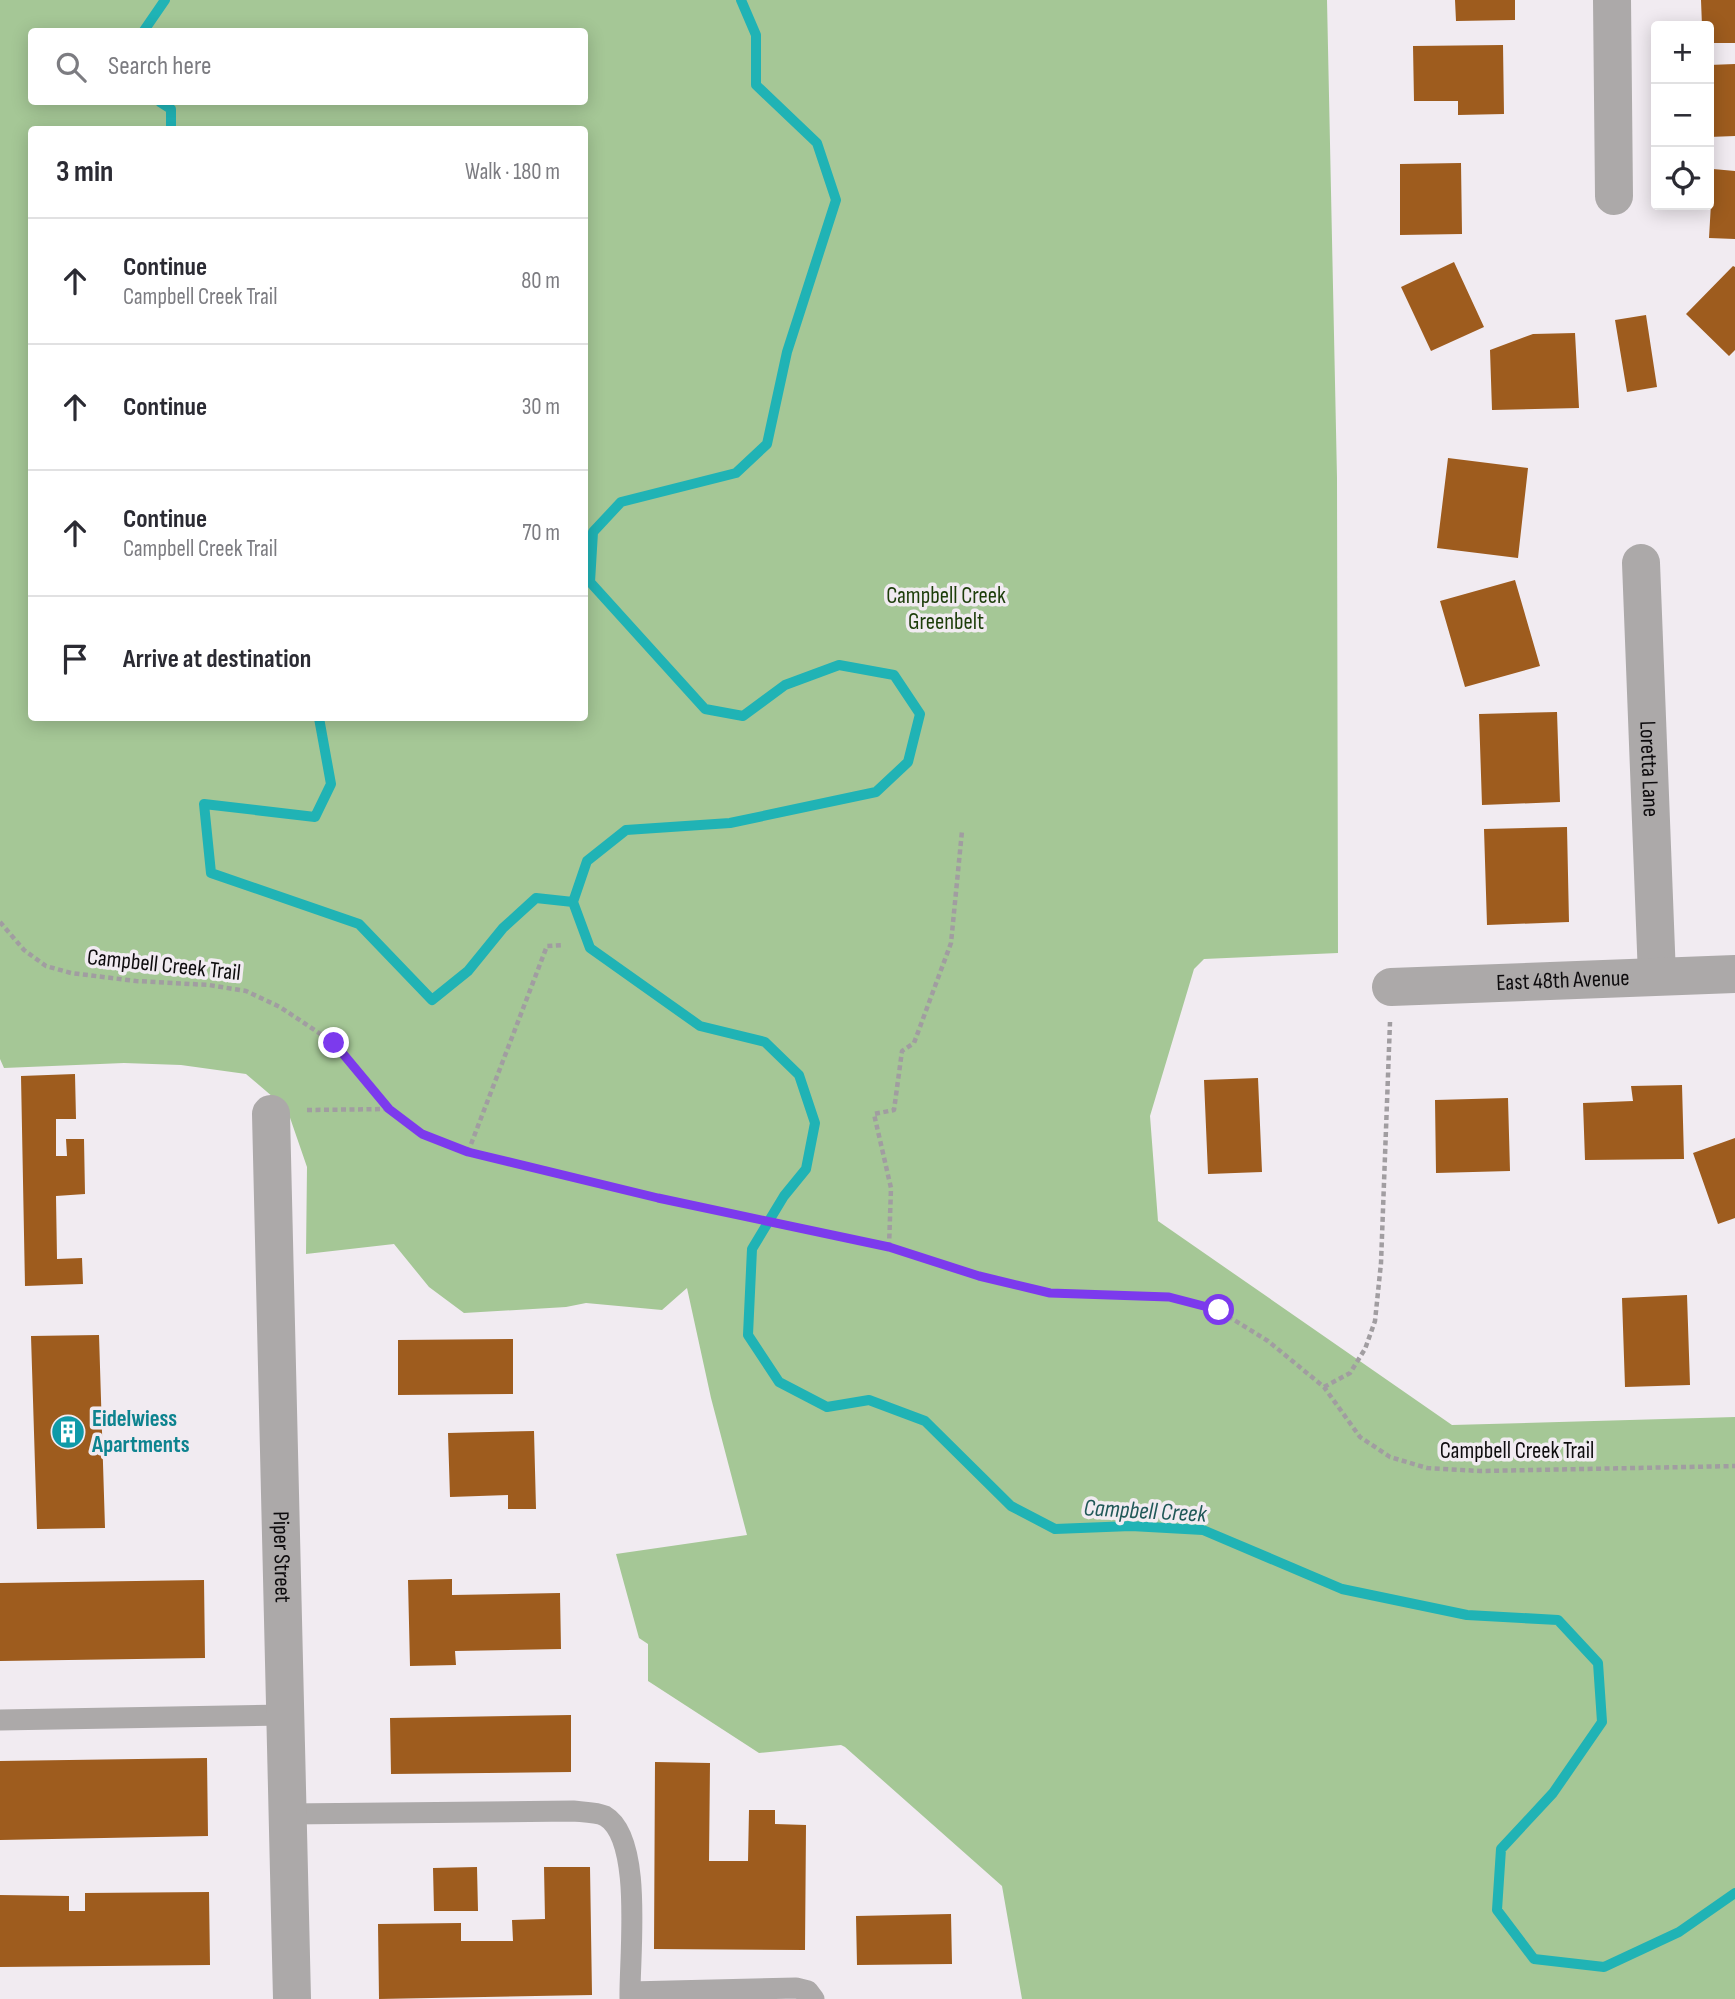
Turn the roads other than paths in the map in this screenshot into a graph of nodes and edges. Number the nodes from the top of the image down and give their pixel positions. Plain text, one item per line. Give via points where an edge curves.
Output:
1 (1612, 0) edge
2 (1614, 195) dead end
3 (1641, 563) dead end
4 (1735, 974) edge
5 (1657, 976) junction
6 (1391, 988) road end
7 (271, 1114) road end
8 (285, 1715) junction
9 (0, 1720) edge
10 (288, 1814) junction
11 (694, 1995) edge
12 (630, 1996) edge
13 (292, 1999) edge
14 (814, 1999) edge

1 - 2 street
3 - 5 street, Loretta Lane
4 - 5 street, East 48th Avenue
5 - 6 street, East 48th Avenue
7 - 8 street, Piper Street
8 - 9 lane
8 - 10 street, Piper Street
10 - 12 lane via 573,1811 605,1816 622,1833 631,1866
10 - 13 street, Piper Street
11 - 12 lane
11 - 14 lane via 796,1988 808,1991

